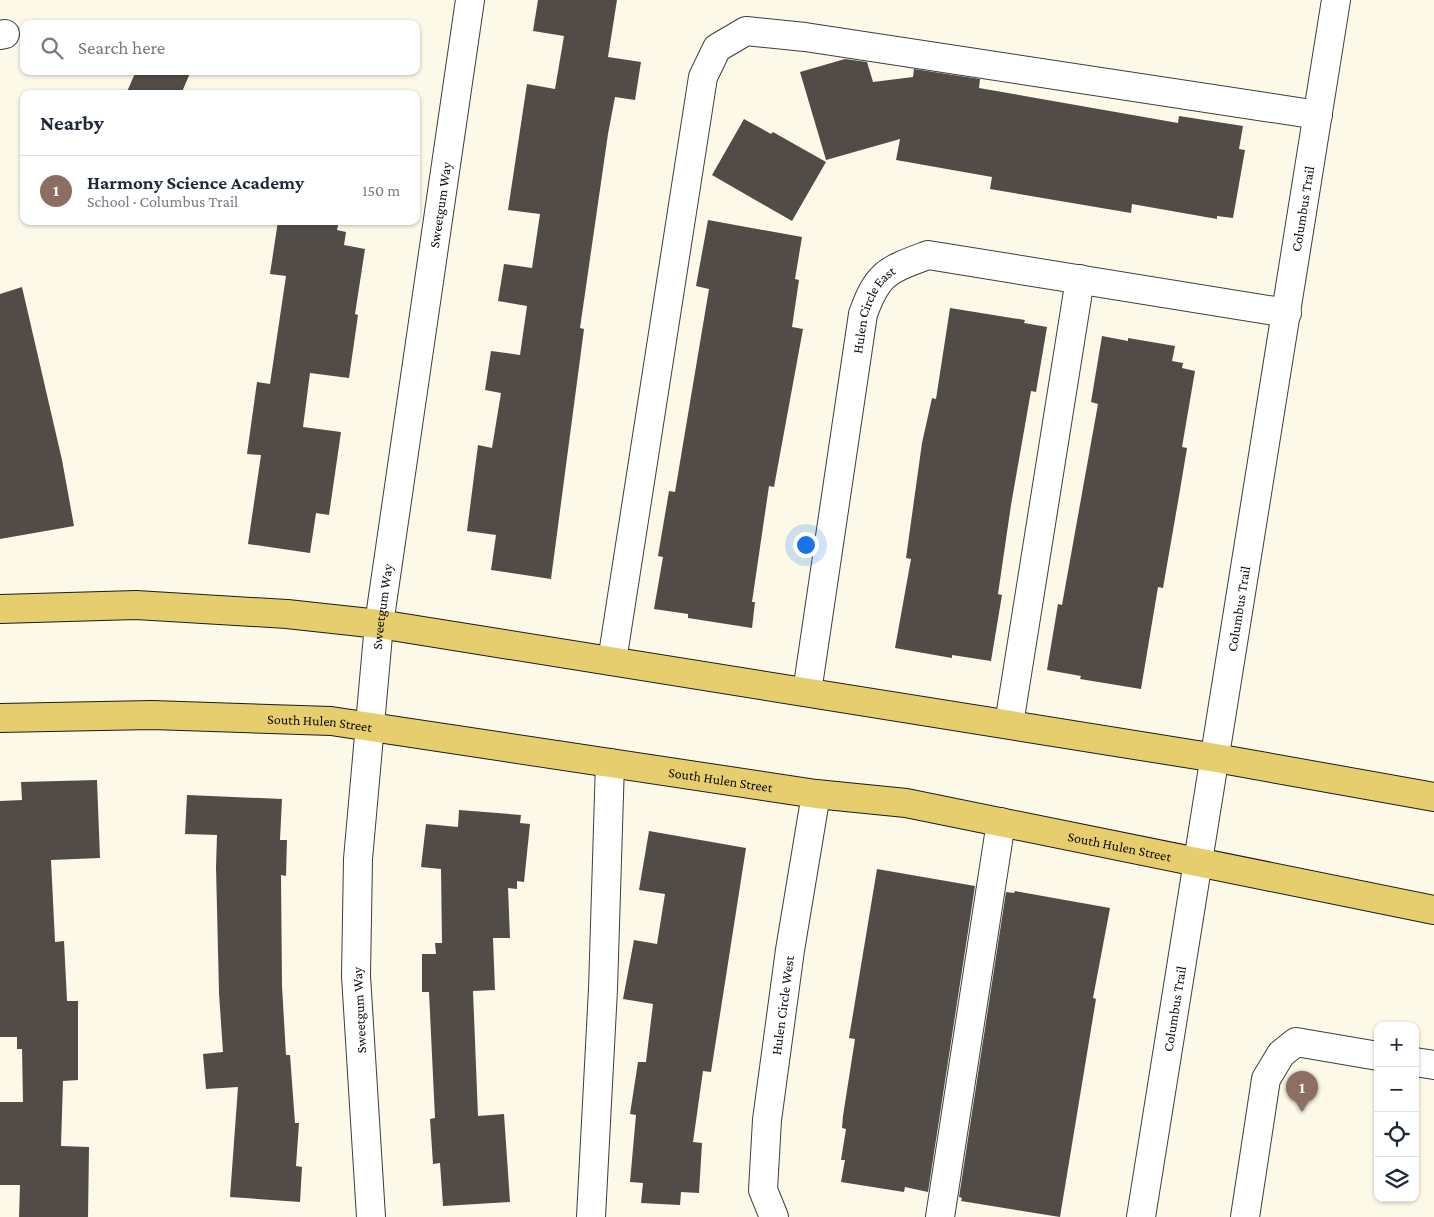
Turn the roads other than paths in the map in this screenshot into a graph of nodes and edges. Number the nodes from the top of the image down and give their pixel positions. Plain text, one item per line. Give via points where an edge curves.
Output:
1 (470, 0) edge
2 (1336, 0) edge
3 (1318, 116) junction
4 (1080, 279) junction
5 (1288, 313) junction
6 (0, 609) edge
7 (379, 624) junction
8 (612, 661) junction
9 (807, 692) junction
10 (0, 718) edge
11 (1009, 724) junction
12 (370, 726) junction
13 (1216, 758) junction
14 (610, 763) junction
15 (816, 794) junction
16 (1434, 797) edge
17 (1001, 822) junction
18 (1197, 862) junction
19 (1434, 910) edge
20 (1374, 1055) edge
21 (1419, 1063) edge
22 (1434, 1065) edge
23 (371, 1217) edge
24 (591, 1217) edge
25 (774, 1217) edge
26 (940, 1217) edge
27 (1141, 1217) edge
28 (1246, 1217) edge

1 - 7 street, Sweetgum Way
2 - 3 street, Columbus Trail
3 - 5 street, Columbus Trail
3 - 8 street via 805,37 746,31 717,48 703,77
4 - 5 street, Hulen Circle East
4 - 9 street, Hulen Circle East via 928,255 888,270 872,289 863,314
4 - 11 street
5 - 13 street, Columbus Trail
6 - 7 main road via 136,606 288,614
7 - 8 main road
7 - 12 street, Sweetgum Way
8 - 9 main road
9 - 11 main road
10 - 12 main road, South Hulen Street via 152,715 331,721
11 - 13 main road
12 - 14 main road, South Hulen Street
12 - 23 street, Sweetgum Way via 358,859 356,976
13 - 16 main road
13 - 18 street, Columbus Trail
14 - 15 main road, South Hulen Street
14 - 24 street
15 - 17 main road, South Hulen Street via 906,803
15 - 25 street, Hulen Circle West via 790,950 767,1120 763,1190
17 - 18 main road, South Hulen Street
17 - 26 street
18 - 19 main road, South Hulen Street
18 - 27 street, Columbus Trail
20 - 28 street via 1296,1042 1281,1054 1266,1079
21 - 22 street

